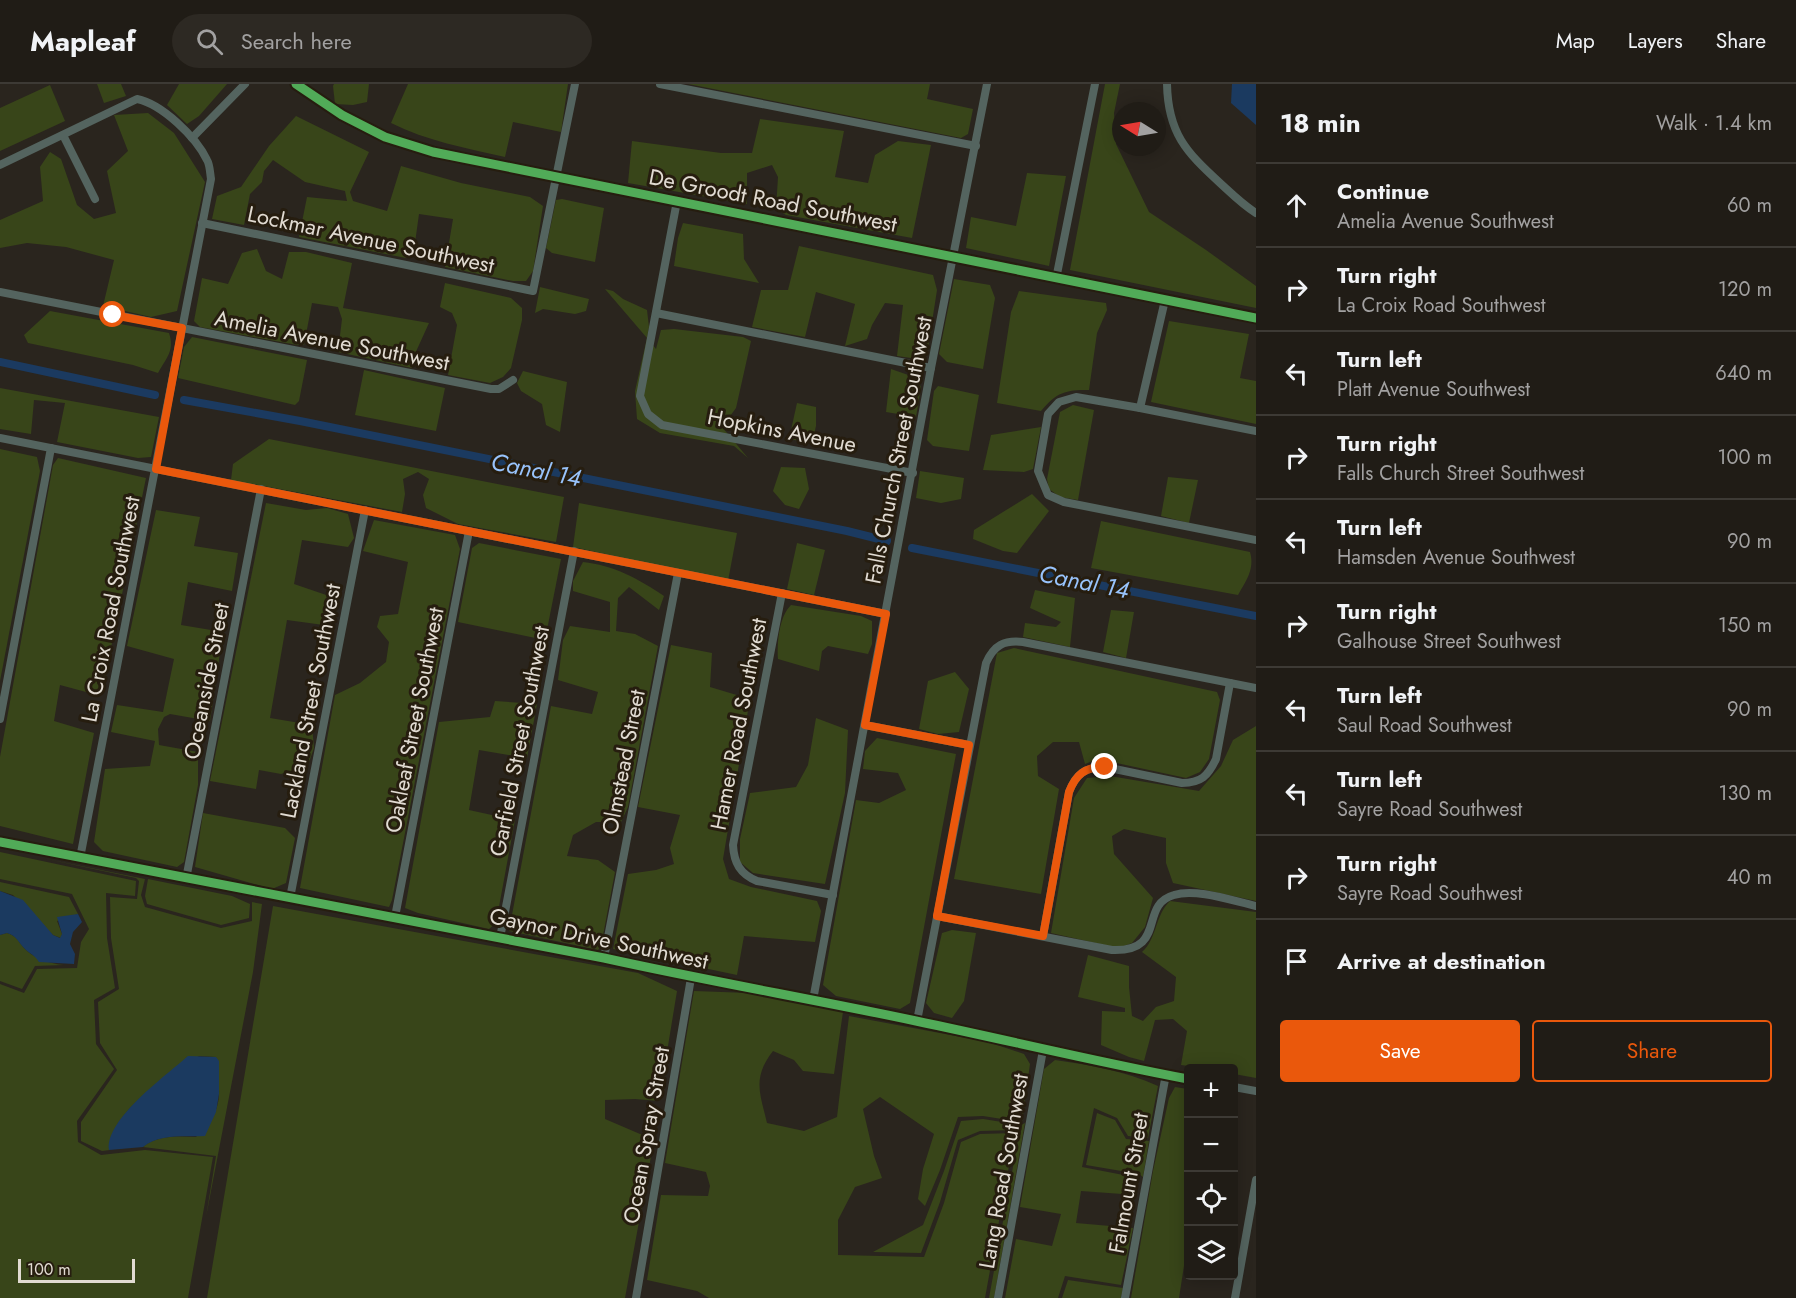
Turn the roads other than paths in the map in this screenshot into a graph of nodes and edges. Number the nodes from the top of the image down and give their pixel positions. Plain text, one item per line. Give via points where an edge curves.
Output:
1 (245, 84) edge
2 (296, 84) edge
3 (575, 84) edge
4 (660, 84) edge
5 (987, 84) edge
6 (1095, 84) edge
7 (1167, 84) edge
8 (63, 135) junction
9 (192, 138) junction
10 (976, 146) junction
11 (0, 165) edge
12 (557, 177) junction
13 (95, 199) dead end
14 (677, 201) junction
15 (1256, 213) edge
16 (202, 223) junction
17 (954, 256) junction
18 (1056, 279) junction
19 (0, 292) edge
20 (1165, 300) junction
21 (657, 313) junction
22 (1256, 318) edge
23 (182, 328) junction
24 (931, 368) junction
25 (513, 380) dead end
26 (1140, 408) junction
27 (1256, 432) edge
28 (0, 438) edge
29 (51, 448) junction
30 (156, 469) junction
31 (913, 473) junction
32 (261, 489) junction
33 (364, 510) junction
34 (469, 531) junction
35 (1256, 540) edge
36 (574, 551) junction
37 (678, 573) junction
38 (782, 593) junction
39 (886, 614) junction
40 (1230, 683) junction
41 (1256, 688) edge
42 (0, 719) edge
43 (865, 725) junction
44 (969, 745) junction
45 (0, 842) edge
46 (81, 858) junction
47 (186, 879) junction
48 (833, 895) junction
49 (290, 898) junction
50 (1256, 906) edge
51 (395, 916) junction
52 (937, 916) junction
53 (1043, 936) junction
54 (500, 938) junction
55 (604, 958) junction
56 (691, 978) junction
57 (813, 1000) junction
58 (917, 1022) junction
59 (1043, 1050) junction
60 (1166, 1074) junction
61 (1184, 1077) edge
62 (1238, 1088) edge
63 (1256, 1091) edge
64 (1256, 1180) edge
65 (636, 1298) edge
66 (999, 1298) edge
67 (1125, 1298) edge
68 (1235, 1298) edge

1 - 9 street
2 - 12 street, De Groodt Road Southwest via 342,115 385,137 433,152
3 - 12 street
4 - 10 street
5 - 10 street, Falls Church Street Southwest
6 - 18 street
7 - 15 street via 1169,114 1181,142 1199,164
8 - 9 street, La Croix Road Southwest via 137,99 155,105
8 - 11 street
8 - 13 street
9 - 16 street, La Croix Road Southwest via 208,161 211,179
10 - 17 street, Falls Church Street Southwest
12 - 14 street, De Groodt Road Southwest
12 - 16 street, Lockmar Avenue Southwest via 533,291
14 - 17 street, De Groodt Road Southwest
14 - 21 street
16 - 23 street, La Croix Road Southwest
17 - 18 street, De Groodt Road Southwest
17 - 24 street, Falls Church Street Southwest
18 - 20 street, De Groodt Road Southwest
19 - 23 street, Amelia Avenue Southwest
20 - 22 street, De Groodt Road Southwest
20 - 26 street
21 - 24 street
21 - 31 street, Hopkins Avenue via 640,396 648,414 662,425
23 - 25 street, Amelia Avenue Southwest via 491,390
23 - 30 street, La Croix Road Southwest
24 - 31 street, Falls Church Street Southwest
26 - 27 street
26 - 35 street via 1076,397 1059,402 1047,414 1038,471 1048,495 1064,502
28 - 29 street
29 - 30 street
29 - 42 street
30 - 32 street
30 - 46 street, La Croix Road Southwest
31 - 39 street, Falls Church Street Southwest
32 - 33 street
32 - 47 street, Oceanside Street
33 - 34 street
33 - 49 street, Lackland Street Southwest
34 - 36 street
34 - 51 street, Oakleaf Street Southwest
36 - 37 street
36 - 54 street, Garfield Street Southwest
37 - 38 street
37 - 55 street, Olmstead Street
38 - 39 street
38 - 48 street, Hamer Road Southwest via 733,845 734,858 739,869 757,881
39 - 43 street, Falls Church Street Southwest
40 - 41 street
40 - 44 street via 1011,641 999,644 986,663
40 - 53 street via 1216,759 1203,779 1182,783 1094,767 1073,780
43 - 44 street
43 - 48 street, Falls Church Street Southwest
44 - 52 street
45 - 46 street, Gaynor Drive Southwest
46 - 47 street, Gaynor Drive Southwest
47 - 49 street, Gaynor Drive Southwest
48 - 57 street, Falls Church Street Southwest
49 - 51 street, Gaynor Drive Southwest
50 - 53 street via 1196,894 1171,895 1160,903 1146,939 1138,948 1126,951
51 - 54 street, Gaynor Drive Southwest
52 - 53 street
52 - 58 street
54 - 55 street, Gaynor Drive Southwest
55 - 56 street, Gaynor Drive Southwest
56 - 57 street, Gaynor Drive Southwest
56 - 65 street, Ocean Spray Street
57 - 58 street, Gaynor Drive Southwest
58 - 59 street, Gaynor Drive Southwest
59 - 60 street, Gaynor Drive Southwest
59 - 66 street, Lang Road Southwest
60 - 61 street, Gaynor Drive Southwest
60 - 67 street, Falmount Street
62 - 63 street
64 - 68 street

